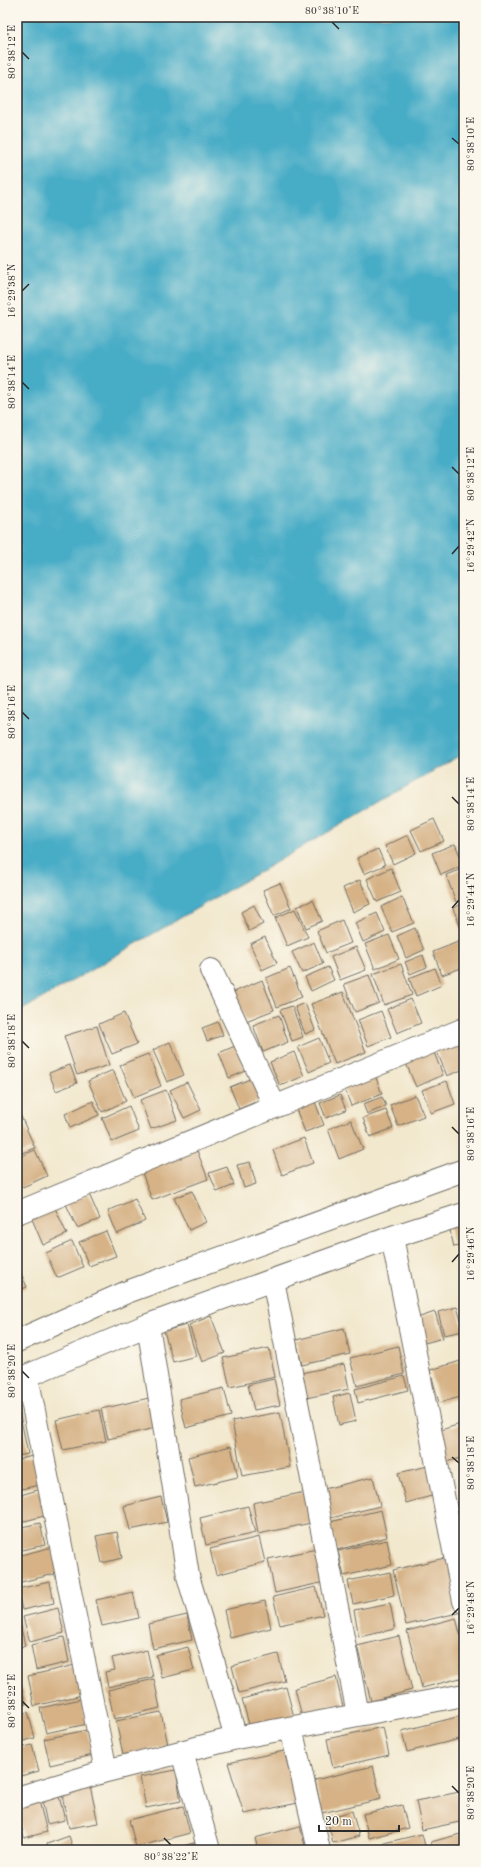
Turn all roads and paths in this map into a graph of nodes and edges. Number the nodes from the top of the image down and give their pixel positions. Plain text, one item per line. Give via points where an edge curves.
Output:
1 (211, 970) dead end
2 (464, 1029) edge
3 (275, 1107) junction
4 (464, 1170) edge
5 (17, 1213) edge
6 (464, 1214) edge
7 (392, 1237) junction
8 (273, 1280) junction
9 (148, 1326) junction
10 (17, 1341) edge
11 (22, 1378) edge
12 (464, 1601) edge
13 (464, 1694) edge
14 (358, 1714) junction
15 (291, 1728) junction
16 (236, 1738) junction
17 (182, 1752) junction
18 (106, 1771) junction
19 (17, 1798) edge
20 (209, 1850) edge
21 (319, 1850) edge

1 - 3 street
2 - 3 street
3 - 5 street
4 - 10 street via 127,1292
6 - 7 street
7 - 8 street
7 - 12 street
8 - 9 street
8 - 14 street
9 - 11 street
9 - 16 street via 188,1576
11 - 18 street
13 - 14 street
14 - 15 street
15 - 16 street
15 - 21 street
16 - 17 street
17 - 18 street
17 - 20 street
18 - 19 street

